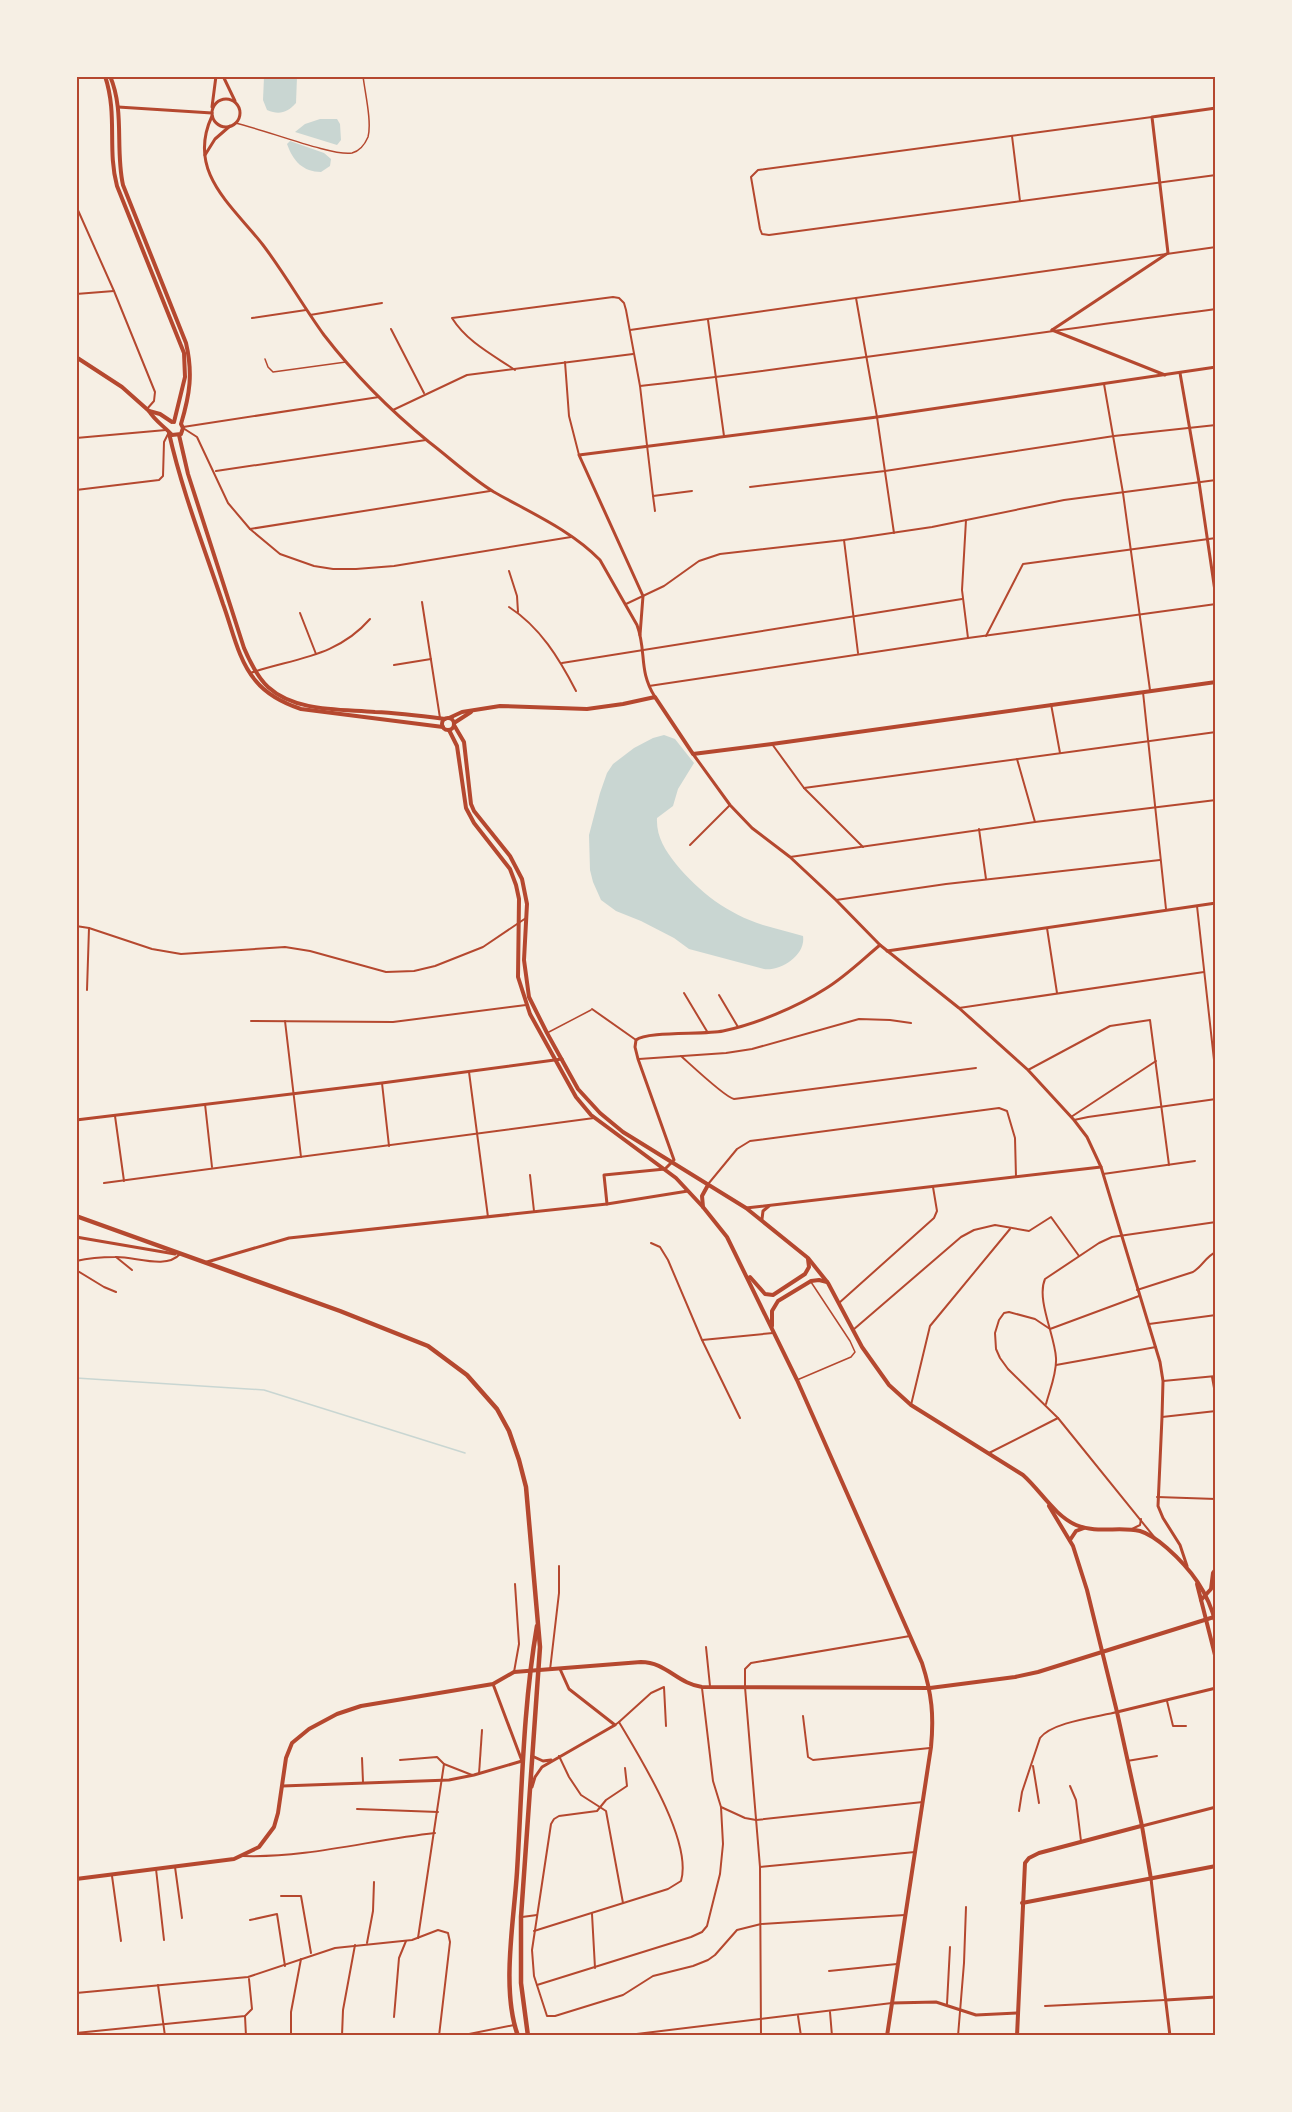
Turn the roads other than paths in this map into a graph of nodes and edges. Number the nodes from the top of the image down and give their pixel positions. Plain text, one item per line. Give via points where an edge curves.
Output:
1 (105, 76) edge
2 (110, 76) edge
3 (216, 76) edge
4 (223, 76) edge
5 (363, 76) edge
6 (236, 102) junction
7 (112, 107) junction
8 (119, 108) junction
9 (1215, 108) edge
10 (212, 113) junction
11 (1152, 117) junction
12 (233, 124) junction
13 (1012, 136) junction
14 (204, 156) junction
15 (1215, 175) edge
16 (1160, 183) junction
17 (1021, 202) junction
18 (77, 208) edge
19 (1215, 247) edge
20 (1168, 253) junction
21 (114, 291) junction
22 (76, 294) edge
23 (856, 298) junction
24 (382, 303) dead end
25 (1215, 309) edge
26 (306, 310) junction
27 (310, 315) junction
28 (252, 318) dead end
29 (707, 320) junction
30 (391, 329) dead end
31 (630, 330) junction
32 (1052, 330) junction
33 (634, 353) junction
34 (76, 357) edge
35 (867, 357) junction
36 (265, 359) dead end
37 (347, 362) junction
38 (565, 362) junction
39 (1215, 367) edge
40 (515, 370) junction
41 (1180, 373) junction
42 (1167, 375) junction
43 (716, 377) junction
44 (1104, 384) junction
45 (640, 386) junction
46 (424, 394) junction
47 (379, 396) junction
48 (148, 410) junction
49 (393, 410) junction
50 (877, 417) junction
51 (173, 422) junction
52 (1215, 424) edge
53 (183, 426) junction
54 (1190, 427) junction
55 (169, 431) junction
56 (179, 435) junction
57 (724, 436) junction
58 (1114, 436) junction
59 (76, 438) edge
60 (426, 440) junction
61 (647, 446) junction
62 (579, 455) junction
63 (214, 471) junction
64 (885, 471) junction
65 (1215, 480) edge
66 (1199, 482) junction
67 (750, 488) dead end
68 (76, 490) edge
69 (492, 491) junction
70 (692, 491) dead end
71 (1123, 493) junction
72 (653, 496) junction
73 (655, 511) dead end
74 (966, 520) junction
75 (250, 529) junction
76 (894, 532) junction
77 (572, 537) junction
78 (1215, 538) edge
79 (1207, 539) junction
80 (844, 540) junction
81 (1129, 550) junction
82 (509, 571) dead end
83 (643, 596) junction
84 (1215, 598) edge
85 (962, 599) junction
86 (422, 602) dead end
87 (626, 604) junction
88 (1215, 604) edge
89 (508, 607) dead end
90 (300, 613) dead end
91 (518, 613) junction
92 (1139, 614) junction
93 (853, 616) junction
94 (370, 619) dead end
95 (640, 635) junction
96 (986, 636) junction
97 (968, 638) junction
98 (642, 649) junction
99 (316, 654) junction
100 (858, 654) junction
101 (431, 658) junction
102 (562, 663) junction
103 (394, 664) dead end
104 (253, 672) junction
105 (1215, 682) edge
106 (649, 687) junction
107 (576, 691) dead end
108 (1150, 691) junction
109 (1143, 692) junction
110 (655, 697) junction
111 (1051, 704) junction
112 (472, 711) junction
113 (353, 714) junction
114 (445, 718) junction
115 (454, 724) junction
116 (443, 727) junction
117 (449, 730) junction
118 (1215, 732) edge
119 (1149, 741) junction
120 (772, 744) junction
121 (1060, 753) junction
122 (693, 754) junction
123 (1017, 759) junction
124 (804, 788) junction
125 (1215, 800) edge
126 (730, 805) junction
127 (1155, 807) junction
128 (1035, 822) junction
129 (979, 829) junction
130 (690, 845) dead end
131 (862, 847) junction
132 (790, 857) junction
133 (1160, 860) junction
134 (986, 879) junction
135 (836, 900) junction
136 (1215, 903) edge
137 (1197, 906) junction
138 (1167, 910) junction
139 (526, 918) junction
140 (519, 921) junction
141 (76, 926) edge
142 (89, 928) junction
143 (1047, 928) junction
144 (880, 945) junction
145 (887, 951) junction
146 (1204, 972) junction
147 (87, 990) dead end
148 (684, 993) dead end
149 (1057, 993) junction
150 (719, 994) dead end
151 (525, 1005) junction
152 (533, 1005) junction
153 (959, 1008) junction
154 (592, 1009) joint
155 (251, 1021) dead end
156 (285, 1021) junction
157 (911, 1023) dead end
158 (738, 1027) junction
159 (547, 1033) junction
160 (708, 1033) junction
161 (636, 1040) junction
162 (681, 1056) junction
163 (562, 1059) junction
164 (638, 1059) junction
165 (555, 1060) junction
166 (1156, 1061) junction
167 (976, 1068) dead end
168 (1028, 1070) junction
169 (469, 1072) junction
170 (1215, 1078) edge
171 (382, 1083) junction
172 (293, 1095) junction
173 (1215, 1099) edge
174 (204, 1104) junction
175 (1161, 1106) junction
176 (115, 1116) junction
177 (594, 1118) junction
178 (1072, 1119) junction
179 (76, 1120) edge
180 (478, 1135) junction
181 (389, 1146) junction
182 (301, 1157) junction
183 (1195, 1161) dead end
184 (672, 1163) junction
185 (1169, 1164) junction
186 (1101, 1167) junction
187 (213, 1168) junction
188 (665, 1169) junction
189 (1103, 1174) junction
190 (530, 1175) dead end
191 (1016, 1177) junction
192 (123, 1181) junction
193 (104, 1183) dead end
194 (708, 1185) junction
195 (933, 1187) junction
196 (688, 1191) junction
197 (607, 1204) junction
198 (770, 1205) junction
199 (703, 1207) junction
200 (746, 1208) junction
201 (534, 1212) junction
202 (76, 1216) edge
203 (488, 1217) junction
204 (762, 1219) junction
205 (1215, 1222) edge
206 (1011, 1228) junction
207 (76, 1236) edge
208 (1120, 1236) junction
209 (651, 1243) dead end
210 (1215, 1252) edge
211 (180, 1254) junction
212 (1079, 1256) junction
213 (115, 1257) junction
214 (808, 1258) junction
215 (76, 1261) edge
216 (203, 1263) junction
217 (76, 1270) edge
218 (132, 1270) dead end
219 (746, 1273) junction
220 (811, 1281) junction
221 (828, 1282) junction
222 (1137, 1290) junction
223 (116, 1292) dead end
224 (1139, 1296) junction
225 (839, 1303) junction
226 (1215, 1315) edge
227 (1149, 1324) junction
228 (853, 1329) junction
229 (1050, 1329) junction
230 (772, 1331) junction
231 (702, 1341) junction
232 (1156, 1347) junction
233 (1056, 1365) junction
234 (1214, 1376) edge
235 (797, 1380) junction
236 (1162, 1381) junction
237 (1215, 1400) edge
238 (1046, 1404) junction
239 (911, 1405) junction
240 (1215, 1411) edge
241 (1162, 1417) junction
242 (740, 1418) dead end
243 (1058, 1418) junction
244 (989, 1453) junction
245 (1157, 1497) junction
246 (1215, 1499) edge
247 (1046, 1500) junction
248 (1141, 1519) junction
249 (1085, 1528) junction
250 (1129, 1530) junction
251 (1156, 1539) junction
252 (1070, 1540) junction
253 (559, 1566) dead end
254 (1187, 1566) junction
255 (1215, 1569) edge
256 (1196, 1580) junction
257 (515, 1584) dead end
258 (1206, 1595) junction
259 (1201, 1600) junction
260 (1214, 1617) junction
261 (538, 1620) junction
262 (1206, 1620) junction
263 (1215, 1624) edge
264 (911, 1636) junction
265 (706, 1647) dead end
266 (1103, 1652) junction
267 (1215, 1659) edge
268 (560, 1669) junction
269 (548, 1670) junction
270 (514, 1672) junction
271 (493, 1684) junction
272 (745, 1687) junction
273 (702, 1688) junction
274 (711, 1688) junction
275 (930, 1688) junction
276 (1215, 1688) edge
277 (1167, 1701) junction
278 (1117, 1712) junction
279 (803, 1716) dead end
280 (619, 1722) junction
281 (615, 1725) junction
282 (666, 1726) dead end
283 (1186, 1726) dead end
284 (482, 1730) dead end
285 (931, 1747) junction
286 (532, 1756) junction
287 (559, 1756) junction
288 (1157, 1756) dead end
289 (362, 1758) dead end
290 (400, 1760) dead end
291 (553, 1760) junction
292 (522, 1761) junction
293 (1127, 1761) junction
294 (1032, 1763) junction
295 (444, 1764) junction
296 (625, 1768) dead end
297 (479, 1774) junction
298 (474, 1775) junction
299 (441, 1779) junction
300 (363, 1783) junction
301 (282, 1786) junction
302 (1070, 1786) dead end
303 (529, 1794) junction
304 (923, 1802) junction
305 (1039, 1803) dead end
306 (601, 1806) junction
307 (1215, 1806) edge
308 (721, 1807) junction
309 (357, 1809) dead end
310 (1019, 1811) dead end
311 (438, 1812) junction
312 (756, 1820) junction
313 (1142, 1826) junction
314 (435, 1833) junction
315 (1081, 1841) junction
316 (915, 1852) junction
317 (243, 1856) junction
318 (1215, 1866) edge
319 (176, 1867) junction
320 (760, 1867) junction
321 (156, 1869) junction
322 (112, 1875) junction
323 (76, 1879) edge
324 (1151, 1879) junction
325 (374, 1882) dead end
326 (281, 1896) dead end
327 (1022, 1903) junction
328 (623, 1904) junction
329 (966, 1907) dead end
330 (592, 1914) junction
331 (537, 1915) junction
332 (905, 1915) junction
333 (521, 1917) junction
334 (182, 1918) dead end
335 (250, 1920) dead end
336 (761, 1924) junction
337 (534, 1931) junction
338 (418, 1938) junction
339 (121, 1941) dead end
340 (164, 1941) dead end
341 (406, 1941) junction
342 (355, 1944) junction
343 (367, 1944) junction
344 (950, 1947) dead end
345 (311, 1955) junction
346 (301, 1959) junction
347 (897, 1964) junction
348 (285, 1966) junction
349 (595, 1968) junction
350 (829, 1971) dead end
351 (248, 1977) junction
352 (158, 1985) junction
353 (537, 1985) junction
354 (76, 1993) edge
355 (1215, 1997) edge
356 (1166, 2000) junction
357 (892, 2003) junction
358 (947, 2004) junction
359 (1045, 2006) dead end
360 (960, 2011) junction
361 (830, 2012) junction
362 (1017, 2013) junction
363 (245, 2016) junction
364 (798, 2016) junction
365 (394, 2017) dead end
366 (760, 2020) junction
367 (163, 2024) junction
368 (514, 2025) junction
369 (668, 2030) junction
370 (76, 2033) edge
371 (643, 2034) edge
372 (165, 2036) edge
373 (246, 2036) edge
374 (291, 2036) edge
375 (342, 2036) edge
376 (439, 2036) edge
377 (459, 2036) edge
378 (518, 2036) edge
379 (528, 2036) edge
380 (620, 2036) edge
381 (669, 2036) edge
382 (761, 2036) edge
383 (801, 2036) edge
384 (832, 2036) edge
385 (887, 2036) edge
386 (958, 2036) edge
387 (1017, 2036) edge
388 (1170, 2036) edge

1 - 7 main road
2 - 8 main road
3 - 10 street
4 - 6 street
5 - 12 lane via 368,135 355,153 330,151
6 - 10 street via 220,100
6 - 12 street via 240,116
7 - 8 street
7 - 51 main road via 117,186 184,353 185,377
8 - 10 street
8 - 53 main road via 119,170 123,185 190,360
9 - 11 street
10 - 12 street via 218,124
10 - 14 street via 205,133
11 - 13 street
11 - 16 street
12 - 14 street via 215,139
13 - 17 street
13 - 17 street via 758,170 751,177 760,229 765,235
14 - 26 street via 211,181 265,248
15 - 16 street
16 - 17 street
16 - 20 street
18 - 21 street
19 - 20 street
20 - 23 street
20 - 32 street
21 - 22 street
21 - 48 street via 154,392
23 - 29 street
23 - 35 street
24 - 27 street
25 - 32 street
26 - 27 street
26 - 28 street
27 - 37 street
29 - 31 street
29 - 43 street
30 - 46 street
31 - 33 street
31 - 40 street via 624,303 613,297 452,318 471,340
32 - 35 street
32 - 42 street
33 - 38 street
33 - 45 street
34 - 48 main road via 122,387
35 - 43 street
35 - 50 street
36 - 37 lane via 273,372
37 - 47 street
38 - 40 street
38 - 62 street via 569,416
39 - 41 street
40 - 46 street via 467,375
41 - 42 street
41 - 54 street
42 - 44 street
43 - 45 street
43 - 57 street
44 - 50 street
44 - 58 street
45 - 61 street
46 - 49 street
47 - 49 street
47 - 53 street
48 - 51 main road
48 - 55 main road
49 - 60 street
50 - 57 street
50 - 64 street
51 - 53 main road
51 - 55 main road
52 - 54 street
53 - 56 main road
53 - 63 street via 197,437
54 - 58 street
54 - 66 street
55 - 56 main road
55 - 59 street
55 - 68 street via 164,442 163,476 159,480
55 - 104 main road via 181,480 239,649
56 - 104 main road via 196,502
57 - 61 street
58 - 64 street
58 - 71 street
60 - 63 street
60 - 69 street
61 - 62 street
61 - 72 street
62 - 83 street
63 - 75 street via 233,510
64 - 67 street
64 - 76 street
65 - 66 street
66 - 71 street
66 - 79 street
69 - 75 street
69 - 77 street
70 - 72 street
71 - 74 street via 1064,500
71 - 81 street
72 - 73 street
74 - 76 street
74 - 85 street
75 - 77 street via 280,554 333,569 394,566
76 - 80 street
77 - 87 street via 600,560
78 - 79 street
79 - 81 street
79 - 84 street
80 - 83 street via 709,557
80 - 93 street
81 - 92 street
81 - 96 street via 1020,567
82 - 91 street
83 - 87 street
83 - 95 street
85 - 93 street
85 - 97 street
86 - 101 street
87 - 95 street
88 - 92 street
89 - 91 street
90 - 99 street
91 - 102 street
92 - 96 street
92 - 108 street
93 - 98 street
93 - 100 street
94 - 99 street via 349,640
95 - 98 street
96 - 97 street
97 - 100 street
98 - 102 street
98 - 106 street
99 - 104 street
100 - 106 street
101 - 103 street
101 - 114 street
102 - 107 street
104 - 113 main road via 267,693 283,703 301,709
105 - 108 main road
106 - 110 street
108 - 109 main road
109 - 111 main road
109 - 119 street
110 - 112 main road via 587,709 511,706
110 - 122 main road
111 - 120 main road
111 - 121 street
112 - 114 main road
112 - 115 main road
113 - 114 main road
113 - 116 main road
114 - 115 main road
114 - 116 main road
115 - 117 main road
115 - 139 main road via 464,742 471,804 517,868 525,891
116 - 117 main road
117 - 140 main road via 457,746 466,808 513,876
118 - 119 street
119 - 121 street
119 - 127 street
120 - 122 main road
120 - 124 street
121 - 123 street
122 - 126 street
123 - 124 street
123 - 128 street
124 - 131 street
125 - 127 street
126 - 130 street
126 - 132 street
127 - 128 street
127 - 133 street
128 - 129 street
129 - 131 street
129 - 134 street
131 - 132 street
132 - 135 street
133 - 134 street
133 - 138 street
134 - 135 street
135 - 144 street
136 - 137 street
137 - 138 street
137 - 146 street
138 - 143 street
139 - 140 street
139 - 152 main road via 525,979
140 - 142 street via 483,946 435,966 386,972 285,947 166,953
140 - 151 main road via 518,977
141 - 142 street
142 - 147 street
143 - 145 street
143 - 149 street
144 - 145 street
144 - 158 street via 809,999
145 - 153 street
146 - 149 street
146 - 170 street
148 - 160 street
149 - 153 street
150 - 158 street
151 - 152 street
151 - 156 street via 393,1022
151 - 165 main road
152 - 159 main road
153 - 168 street
154 - 159 lane
154 - 161 street
155 - 156 street
156 - 172 street
157 - 162 street via 859,1019 760,1047
158 - 160 street
159 - 163 main road
160 - 161 street via 647,1035
161 - 164 street
162 - 164 street
162 - 167 street via 727,1098 734,1099
163 - 165 street
163 - 184 main road via 578,1089 600,1113
164 - 184 street via 674,1158
165 - 169 street
165 - 177 main road via 576,1097
166 - 168 street via 1150,1020 1110,1026
166 - 175 street
166 - 178 street
168 - 178 street
169 - 171 street
169 - 180 street
171 - 172 street
171 - 181 street
172 - 174 street
172 - 182 street
173 - 175 street
174 - 176 street
174 - 187 street
175 - 178 street
175 - 185 street
176 - 179 street
176 - 192 street
177 - 180 street
177 - 188 main road
178 - 186 street via 1087,1137
180 - 181 street
180 - 203 street
181 - 182 street
182 - 187 street
183 - 185 street
184 - 188 street
184 - 194 main road
185 - 189 street
186 - 189 street
186 - 191 street
187 - 192 street
188 - 196 main road
188 - 197 street via 604,1175
189 - 208 street
190 - 201 street
191 - 194 street via 1013,1128 1007,1111 999,1108 750,1141 737,1149
191 - 195 street
192 - 193 street
194 - 199 main road via 702,1196
194 - 200 main road
195 - 198 street
195 - 225 street via 934,1218
196 - 197 street
196 - 199 main road
197 - 201 street
198 - 200 street
198 - 204 street via 763,1211
199 - 219 main road via 727,1237
200 - 204 main road
201 - 203 street
202 - 211 highway
203 - 216 street via 289,1238
204 - 214 main road
205 - 208 street
206 - 212 street via 1033,1230 1051,1217
206 - 228 street via 990,1226 961,1237
206 - 239 street via 930,1326
207 - 211 street
208 - 212 street
208 - 222 street
209 - 231 street via 660,1247 668,1260
210 - 222 street via 1193,1272
211 - 213 street via 165,1261
211 - 216 highway
212 - 229 street via 1043,1282
213 - 215 street
213 - 218 street
214 - 219 main road via 805,1274 773,1295 765,1293
214 - 221 main road
216 - 261 highway via 428,1346 453,1362 483,1391 509,1431 522,1469
217 - 223 street
219 - 230 main road
220 - 221 main road
220 - 230 main road via 775,1305 771,1311
220 - 235 lane via 855,1352
221 - 225 main road
222 - 224 street
224 - 227 street
224 - 229 street
225 - 228 main road
226 - 227 street
227 - 232 street
228 - 239 main road via 889,1385
229 - 233 street
229 - 238 street via 1035,1319 1009,1312 999,1320 995,1334 996,1349 1004,1364
230 - 231 street
230 - 235 main road
231 - 242 street
232 - 233 street
232 - 236 street
233 - 238 street
234 - 236 street
234 - 237 street
235 - 264 main road
236 - 241 street
238 - 243 street
239 - 244 main road
240 - 241 street
241 - 245 street
243 - 244 street
243 - 248 street
244 - 247 main road via 1023,1475
245 - 246 street
245 - 254 street via 1160,1512 1180,1545
247 - 249 main road via 1069,1521
247 - 252 main road
248 - 250 street via 1139,1526
248 - 251 street
249 - 250 main road
249 - 252 main road via 1076,1531
250 - 251 main road
251 - 254 main road
252 - 266 main road
253 - 269 street
254 - 256 main road
255 - 258 main road
256 - 258 main road
256 - 259 main road
257 - 270 street via 519,1644
258 - 259 main road
258 - 260 main road
259 - 262 main road
260 - 262 main road
260 - 263 main road
261 - 286 highway via 540,1657
261 - 292 highway
262 - 266 main road
262 - 267 main road
264 - 272 street via 751,1663 745,1669
264 - 275 main road
265 - 274 street
266 - 275 main road via 1026,1674
266 - 278 main road
268 - 269 main road
268 - 273 main road via 654,1663
268 - 281 street via 570,1689
269 - 270 main road
270 - 271 main road
271 - 292 street
271 - 301 main road via 361,1706 337,1714 292,1743
272 - 274 main road
272 - 275 main road
272 - 312 street
273 - 274 main road
273 - 308 street via 713,1781
275 - 285 main road
276 - 277 street
277 - 278 street
277 - 283 street via 1173,1726
278 - 293 main road
278 - 294 street via 1045,1732
279 - 285 street via 808,1756 813,1760
280 - 281 street
280 - 282 street via 664,1687
280 - 328 street via 671,1820 683,1868 681,1881 674,1887
281 - 287 street
284 - 297 street
285 - 304 main road
286 - 291 street
286 - 303 highway
287 - 291 street
287 - 306 street via 581,1795
288 - 293 street
289 - 300 street
290 - 295 street via 437,1757
291 - 303 street via 538,1772
292 - 297 street
292 - 368 highway via 510,1962
293 - 313 main road
294 - 305 street
294 - 310 street
295 - 298 street
295 - 299 street
296 - 306 street via 627,1786
297 - 298 street
298 - 299 street
299 - 300 street
299 - 311 street
300 - 301 street
301 - 317 main road via 270,1834 259,1847
302 - 315 street via 1076,1800
303 - 333 highway
304 - 312 street
304 - 316 main road
306 - 328 street via 607,1813
306 - 331 street via 595,1812 552,1820
307 - 313 street
308 - 312 street
308 - 349 street via 722,1862 705,1929
309 - 311 street
311 - 314 street
312 - 320 street
313 - 315 main road
313 - 324 main road
314 - 317 street via 299,1854
314 - 338 street
315 - 327 main road via 1029,1858 1023,1870
316 - 320 street
316 - 332 main road
317 - 319 main road
318 - 324 main road
319 - 321 main road
319 - 334 street
320 - 336 street
321 - 322 main road
321 - 340 street
322 - 323 main road
322 - 339 street
324 - 327 main road
324 - 356 street
325 - 343 street
326 - 345 street via 301,1896
327 - 362 main road
328 - 330 street
329 - 360 street
330 - 337 street
330 - 349 street
331 - 333 street
331 - 337 street
332 - 336 street
332 - 347 main road
333 - 379 highway via 520,1983
335 - 348 street via 278,1916
336 - 353 street via 736,1929 708,1960 653,1976 612,1999 551,2017 546,2015
336 - 366 street
337 - 353 street via 532,1965
338 - 341 street
338 - 376 street via 438,1930 450,1937
341 - 343 street
341 - 365 street via 399,1958
342 - 343 street
342 - 345 street
342 - 375 street
344 - 358 street
345 - 346 street
346 - 348 street
346 - 374 street via 291,2012
347 - 350 street
347 - 357 main road
348 - 351 street
349 - 353 street
351 - 352 street
351 - 363 street via 252,2009
352 - 354 street
352 - 367 street
355 - 356 street
356 - 359 street
356 - 388 street
357 - 358 street
357 - 361 street
357 - 385 main road
358 - 360 street
360 - 362 street via 976,2015
360 - 386 street
361 - 364 street
361 - 384 street
362 - 387 main road
363 - 367 street
363 - 373 street
364 - 366 street
364 - 383 street
366 - 369 street
366 - 382 street
367 - 370 street
367 - 372 street
368 - 377 street
368 - 378 highway
369 - 371 street
369 - 381 street
371 - 380 street

